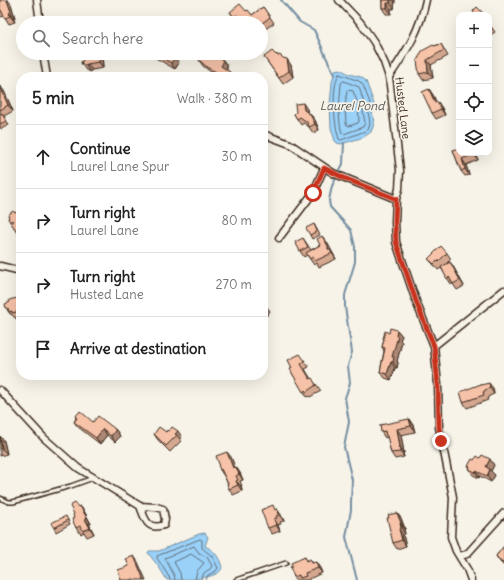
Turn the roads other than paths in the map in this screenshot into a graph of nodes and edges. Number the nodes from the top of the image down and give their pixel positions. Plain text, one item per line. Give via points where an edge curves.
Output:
1 (36, 0) edge
2 (339, 0) edge
3 (426, 0) edge
4 (39, 16) edge
5 (44, 60) edge
6 (46, 72) edge
7 (389, 77) junction
8 (268, 136) edge
9 (324, 168) junction
10 (396, 199) junction
11 (279, 238) dead end
12 (0, 266) edge
13 (16, 270) edge
14 (504, 290) edge
15 (434, 346) junction
16 (0, 390) edge
17 (95, 478) junction
18 (0, 498) edge
19 (140, 506) dead end
20 (504, 513) edge
21 (460, 556) junction
22 (286, 563) dead end
23 (236, 580) edge
24 (471, 580) edge

1 - 4 street
2 - 7 street, Husted Lane via 360,22 374,42
3 - 7 street via 411,43
5 - 6 street
7 - 10 street, Husted Lane via 400,170
8 - 9 street via 290,144
9 - 10 street
9 - 11 street via 313,193
10 - 15 street, Husted Lane via 396,242
12 - 13 street
14 - 15 street
15 - 21 street, Husted Lane via 439,427 454,497 451,537
16 - 17 street via 44,438 78,468
17 - 18 lane via 13,502
17 - 19 street
20 - 21 street via 466,554
21 - 24 street, Husted Lane
22 - 23 lane

